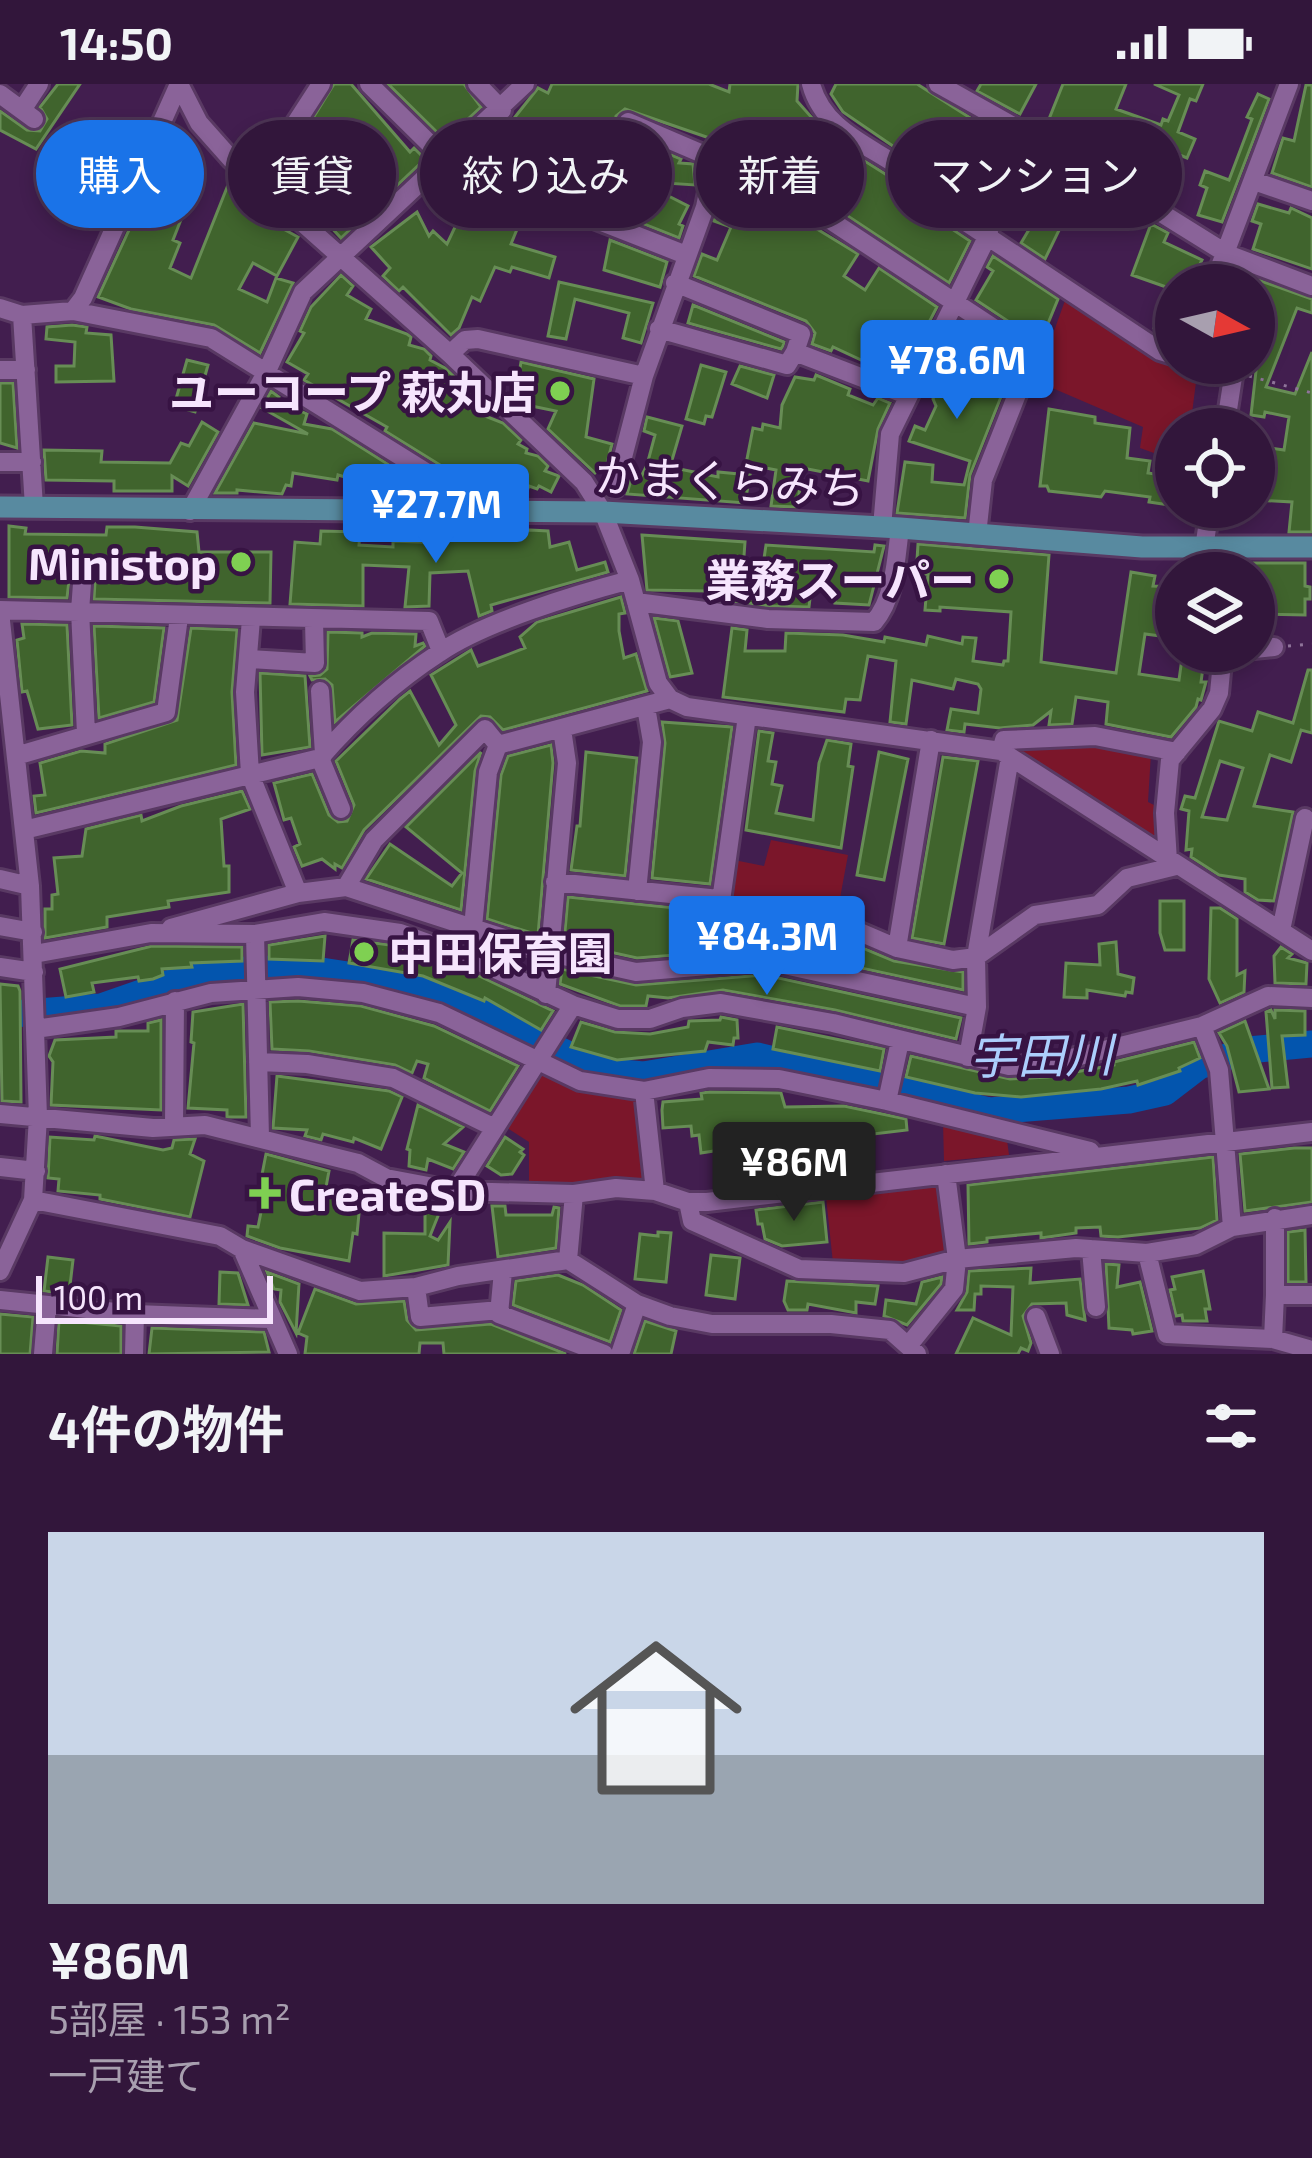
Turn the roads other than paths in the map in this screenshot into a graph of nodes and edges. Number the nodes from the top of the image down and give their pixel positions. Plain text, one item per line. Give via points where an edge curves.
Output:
1 (39, 84) edge
2 (179, 84) edge
3 (321, 84) edge
4 (370, 84) edge
5 (476, 84) edge
6 (525, 84) edge
7 (811, 84) edge
8 (938, 84) edge
9 (1282, 86) edge
10 (0, 94) edge
11 (496, 115) junction
12 (297, 120) edge
13 (490, 120) edge
14 (831, 120) edge
15 (420, 134) edge
16 (864, 144) edge
17 (228, 156) edge
18 (1254, 181) junction
19 (420, 182) edge
20 (1312, 201) edge
21 (696, 225) edge
22 (307, 228) edge
23 (841, 228) edge
24 (989, 233) junction
25 (1227, 254) junction
26 (686, 255) junction
27 (339, 256) junction
28 (1222, 264) edge
29 (676, 283) junction
30 (1312, 286) edge
31 (951, 303) junction
32 (0, 308) edge
33 (73, 311) junction
34 (22, 315) junction
35 (659, 329) junction
36 (1155, 347) edge
37 (795, 352) junction
38 (450, 354) junction
39 (0, 370) edge
40 (26, 370) junction
41 (267, 371) junction
42 (644, 376) junction
43 (907, 395) junction
44 (0, 462) edge
45 (32, 462) junction
46 (615, 488) dead end
47 (0, 507) edge
48 (34, 507) junction
49 (485, 509) junction
50 (190, 511) junction
51 (603, 512) junction
52 (891, 527) junction
53 (1212, 528) edge
54 (977, 535) junction
55 (1312, 547) edge
56 (1214, 549) junction
57 (1215, 552) edge
58 (83, 570) dead end
59 (630, 580) junction
60 (636, 602) junction
61 (0, 611) edge
62 (80, 611) junction
63 (178, 617) junction
64 (250, 619) junction
65 (314, 620) junction
66 (1, 628) edge
67 (441, 651) junction
68 (248, 659) junction
69 (1221, 672) edge
70 (320, 691) dead end
71 (670, 699) junction
72 (646, 707) junction
73 (747, 716) junction
74 (562, 729) junction
75 (86, 733) junction
76 (931, 740) junction
77 (498, 745) junction
78 (1177, 752) junction
79 (1005, 754) junction
80 (16, 755) junction
81 (322, 756) junction
82 (250, 774) junction
83 (10, 795) edge
84 (340, 809) dead end
85 (1305, 818) dead end
86 (24, 830) junction
87 (1172, 863) junction
88 (0, 879) edge
89 (555, 882) junction
90 (30, 886) junction
91 (346, 887) junction
92 (638, 891) junction
93 (298, 893) junction
94 (719, 898) junction
95 (784, 922) junction
96 (0, 926) edge
97 (473, 927) junction
98 (1281, 930) junction
99 (33, 932) junction
100 (151, 934) junction
101 (255, 934) junction
102 (897, 948) junction
103 (1312, 951) edge
104 (550, 953) junction
105 (976, 956) junction
106 (766, 961) junction
107 (34, 963) junction
108 (0, 967) edge
109 (256, 988) junction
110 (546, 994) junction
111 (1312, 998) edge
112 (175, 1001) junction
113 (573, 1005) junction
114 (972, 1006) dead end
115 (1202, 1026) junction
116 (35, 1028) junction
117 (900, 1041) junction
118 (968, 1058) junction
119 (258, 1062) junction
120 (536, 1063) junction
121 (644, 1091) junction
122 (887, 1101) junction
123 (0, 1114) edge
124 (38, 1117) junction
125 (174, 1127) junction
126 (495, 1128) junction
127 (1011, 1132) junction
128 (1312, 1132) edge
129 (260, 1137) junction
130 (1225, 1142) junction
131 (758, 1152) dead end
132 (1100, 1154) junction
133 (1015, 1166) junction
134 (0, 1167) edge
135 (36, 1172) junction
136 (946, 1174) junction
137 (455, 1191) junction
138 (655, 1191) junction
139 (574, 1194) junction
140 (763, 1195) junction
141 (33, 1200) junction
142 (688, 1202) junction
143 (1312, 1215) edge
144 (1275, 1218) junction
145 (1232, 1227) junction
146 (242, 1249) junction
147 (1091, 1249) junction
148 (1147, 1253) junction
149 (957, 1259) junction
150 (568, 1260) junction
151 (503, 1270) junction
152 (0, 1271) edge
153 (416, 1287) junction
154 (1275, 1295) junction
155 (1312, 1295) edge
156 (0, 1300) edge
157 (638, 1304) junction
158 (47, 1306) junction
159 (1096, 1307) dead end
160 (500, 1310) junction
161 (135, 1314) junction
162 (1036, 1317) dead end
163 (271, 1319) junction
164 (1274, 1339) junction
165 (1233, 1346) edge
166 (912, 1350) edge
167 (43, 1354) edge
168 (134, 1354) edge
169 (288, 1354) edge
170 (604, 1354) edge
171 (620, 1354) edge
172 (1050, 1354) edge
173 (1307, 1354) edge

1 - 10 street via 28,114
2 - 17 street
2 - 33 street
3 - 12 street
4 - 15 street
5 - 11 street
6 - 11 street
7 - 14 street
8 - 25 street
9 - 18 street
11 - 13 street
11 - 26 street via 553,147 538,196
16 - 24 street via 922,193
18 - 20 street
18 - 25 street
19 - 27 street
21 - 26 street
22 - 27 street
23 - 31 street
24 - 31 street
24 - 36 street
25 - 28 street
25 - 30 street
26 - 29 street
27 - 38 street
27 - 41 street via 303,292
29 - 35 street
29 - 37 street via 801,334
31 - 43 street
31 - 54 street via 1033,354 983,480
32 - 34 street
33 - 34 street
33 - 41 street via 211,338
34 - 40 street
35 - 37 street via 787,364
35 - 42 street
37 - 43 street
38 - 42 street via 478,338
38 - 51 street via 574,470
39 - 40 street
40 - 45 street
41 - 49 street
41 - 50 street
42 - 46 street
43 - 52 street via 890,434
44 - 45 street
45 - 48 street
47 - 48 main road, かまくらみち
48 - 50 main road, かまくらみち
49 - 50 main road, かまくらみち
49 - 51 main road, かまくらみち
51 - 52 main road, かまくらみち
51 - 59 street
52 - 54 main road, かまくらみち
52 - 60 street via 895,571 874,622 768,620
53 - 56 street
54 - 56 main road, かまくらみち
55 - 56 main road, かまくらみち
56 - 57 street
58 - 62 street
59 - 60 street
59 - 67 street via 578,593
60 - 71 street via 651,664
61 - 62 street
61 - 66 street
62 - 63 street
62 - 75 street
63 - 64 street
63 - 75 street via 166,712
64 - 65 street
64 - 68 street
65 - 67 street via 429,621
65 - 68 street via 315,663
66 - 80 street
67 - 81 street
68 - 82 street
69 - 78 street via 1212,710
70 - 81 street
71 - 72 street
71 - 73 street
72 - 74 street
72 - 92 street via 652,742
73 - 76 street
73 - 94 street
74 - 77 street
74 - 89 street via 567,763
75 - 80 street
76 - 79 street
76 - 102 street
77 - 91 street via 485,729 374,840
77 - 97 street via 488,772
78 - 79 street via 1095,736 1004,740
78 - 87 street via 1166,782
79 - 87 street
79 - 105 street
80 - 83 street
81 - 82 street
81 - 84 street
82 - 86 street
82 - 93 street
83 - 86 street
85 - 98 street
86 - 90 street
87 - 98 street
87 - 105 street via 1127,878 1098,905 1035,915
88 - 90 street
89 - 92 street
89 - 104 street
90 - 99 street
91 - 93 street
91 - 97 street
92 - 94 street
93 - 100 street
94 - 95 street via 719,915
95 - 102 street via 862,933
95 - 106 street
96 - 99 street
97 - 104 street
98 - 103 street
99 - 107 street
100 - 101 street
100 - 107 street
101 - 109 street
101 - 110 street via 324,922 400,933
102 - 105 street via 953,960
104 - 106 street via 636,972
104 - 110 street
105 - 118 street
106 - 114 street
107 - 108 street
107 - 116 street
109 - 112 street
109 - 119 street
109 - 120 street via 401,1000
110 - 113 street
111 - 115 street via 1268,996
112 - 116 street
112 - 125 street
113 - 117 street via 650,1019 721,1004
113 - 120 street
115 - 118 street via 1047,1064
115 - 130 street
116 - 124 street
117 - 118 street
117 - 122 street
119 - 126 street via 393,1078
119 - 129 street
120 - 121 street via 580,1082
120 - 126 street
121 - 122 street via 745,1076
121 - 138 street
122 - 127 street
123 - 124 street
124 - 125 street
124 - 135 street
125 - 129 street
126 - 137 street
127 - 132 street
127 - 133 street via 1022,1143
128 - 130 street
129 - 137 street
130 - 132 street
130 - 145 street
131 - 140 street
132 - 133 street
133 - 136 street
134 - 135 street
135 - 141 street
136 - 140 street
136 - 149 street
137 - 139 street
138 - 139 street
138 - 142 street
139 - 150 street
140 - 142 street
141 - 146 street via 220,1236
141 - 152 street
142 - 149 street via 692,1221 799,1269 904,1273
143 - 144 street
144 - 145 street
144 - 154 street
145 - 148 street via 1196,1246
146 - 153 street via 360,1291
146 - 163 street
147 - 148 street
147 - 149 street
147 - 159 street
148 - 165 street via 1167,1334
149 - 166 street via 954,1289
150 - 151 street
150 - 157 street
151 - 153 street
151 - 160 street
153 - 160 street via 420,1317
154 - 155 street
154 - 164 street
156 - 158 street
157 - 166 street via 712,1324 890,1330
157 - 171 street
158 - 161 street
158 - 167 street
160 - 170 street
161 - 163 street
161 - 168 street
162 - 172 street
163 - 169 street
164 - 165 street
164 - 173 street

